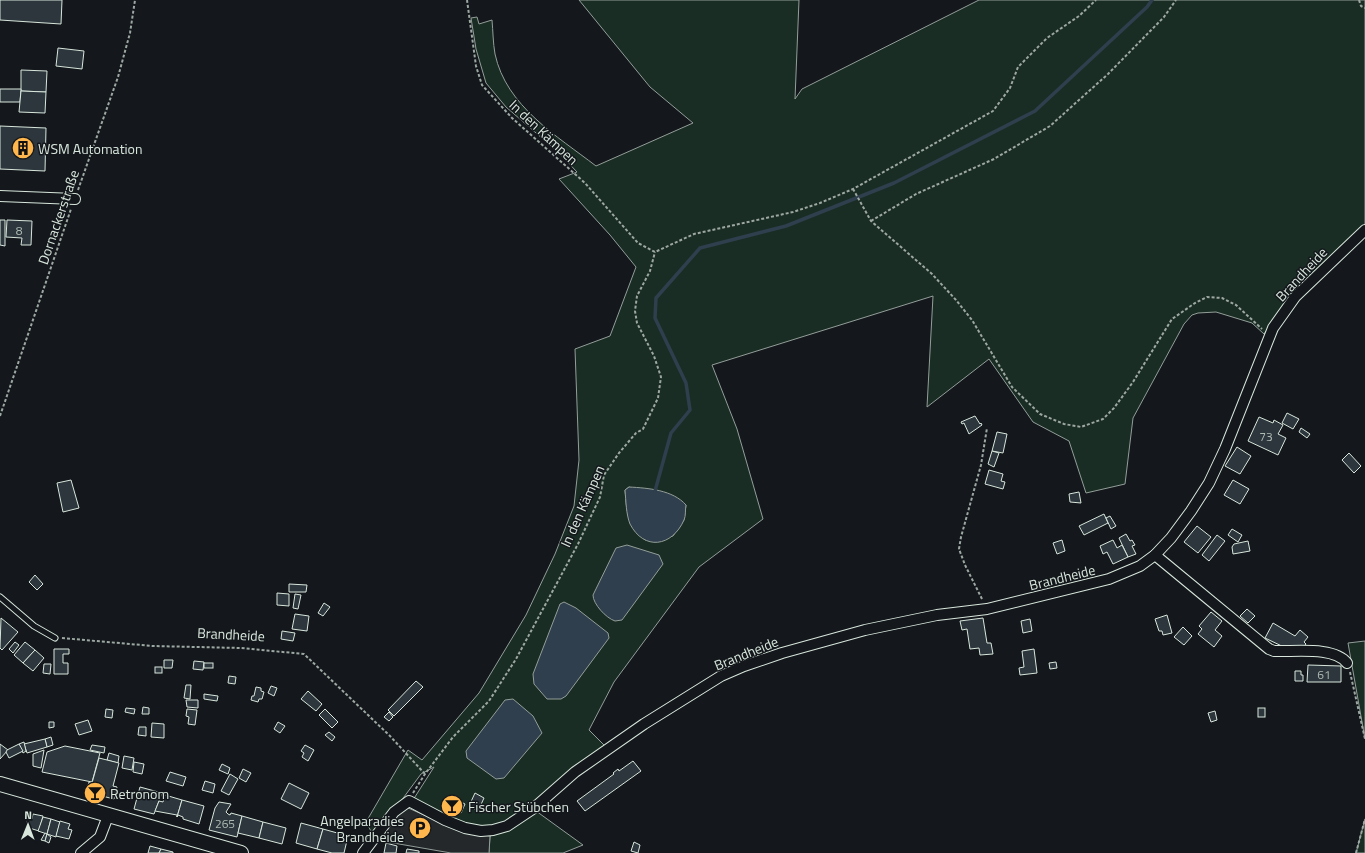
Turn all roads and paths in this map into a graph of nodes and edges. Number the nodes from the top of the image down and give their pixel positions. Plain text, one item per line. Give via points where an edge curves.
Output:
1 (135, 0) edge
2 (467, 0) edge
3 (1096, 0) edge
4 (1176, 0) edge
5 (1360, 0) edge
6 (1365, 8) edge
7 (853, 189) junction
8 (0, 196) edge
9 (75, 199) junction
10 (871, 221) junction
11 (1365, 230) edge
12 (655, 252) junction
13 (1269, 335) junction
14 (0, 416) edge
15 (987, 428) dead end
16 (1155, 555) junction
17 (0, 597) edge
18 (987, 610) junction
19 (55, 638) joint
20 (1347, 663) joint
21 (1365, 740) edge
22 (425, 774) junction
23 (0, 784) edge
24 (409, 801) junction
25 (108, 816) junction
26 (1365, 819) edge
27 (217, 850) edge
28 (81, 853) edge
29 (241, 853) edge
30 (363, 853) edge
31 (1356, 853) edge

1 - 9 path, Dornackerstraße via 130,33 118,77
2 - 12 path, In den Kämpen via 476,66 482,85 512,118 585,183 638,243
3 - 7 path via 1079,16 1047,38 1018,67 1010,88 993,111
4 - 10 path via 1164,17 1108,74 1050,126 994,159 916,194
5 - 6 path via 1361,6
7 - 10 path
7 - 12 path via 793,212 694,234
8 - 9 street
9 - 14 path, Dornackerstraße
10 - 13 path via 932,274 956,300 972,320 1012,387 1040,414 1064,424 1081,427 1103,420 1134,382 1172,319 1195,303 1207,298 1222,298 1236,305
11 - 13 street, Brandheide via 1295,297
12 - 22 path, In den Kämpen via 650,271 637,296 634,311 661,377 658,398 643,429 636,433 619,453 604,475 600,497 578,544 516,659 488,701 454,737
13 - 16 street, Brandheide via 1225,449 1209,483 1181,526
15 - 18 path via 981,465 959,549
16 - 18 street, Brandheide via 1132,570 1109,580
16 - 20 street via 1269,649 1325,653 1343,658
17 - 19 lane via 34,626
18 - 24 street, Brandheide via 937,615 865,630 782,652 721,676 644,724 575,772 534,808 507,826 481,831 465,828
19 - 22 path, Brandheide via 304,654 390,736
20 - 21 path
22 - 24 path, In den Kämpen
23 - 25 main road
24 - 30 street via 394,812
25 - 27 main road
25 - 28 street via 100,837
26 - 31 path
27 - 29 main road

